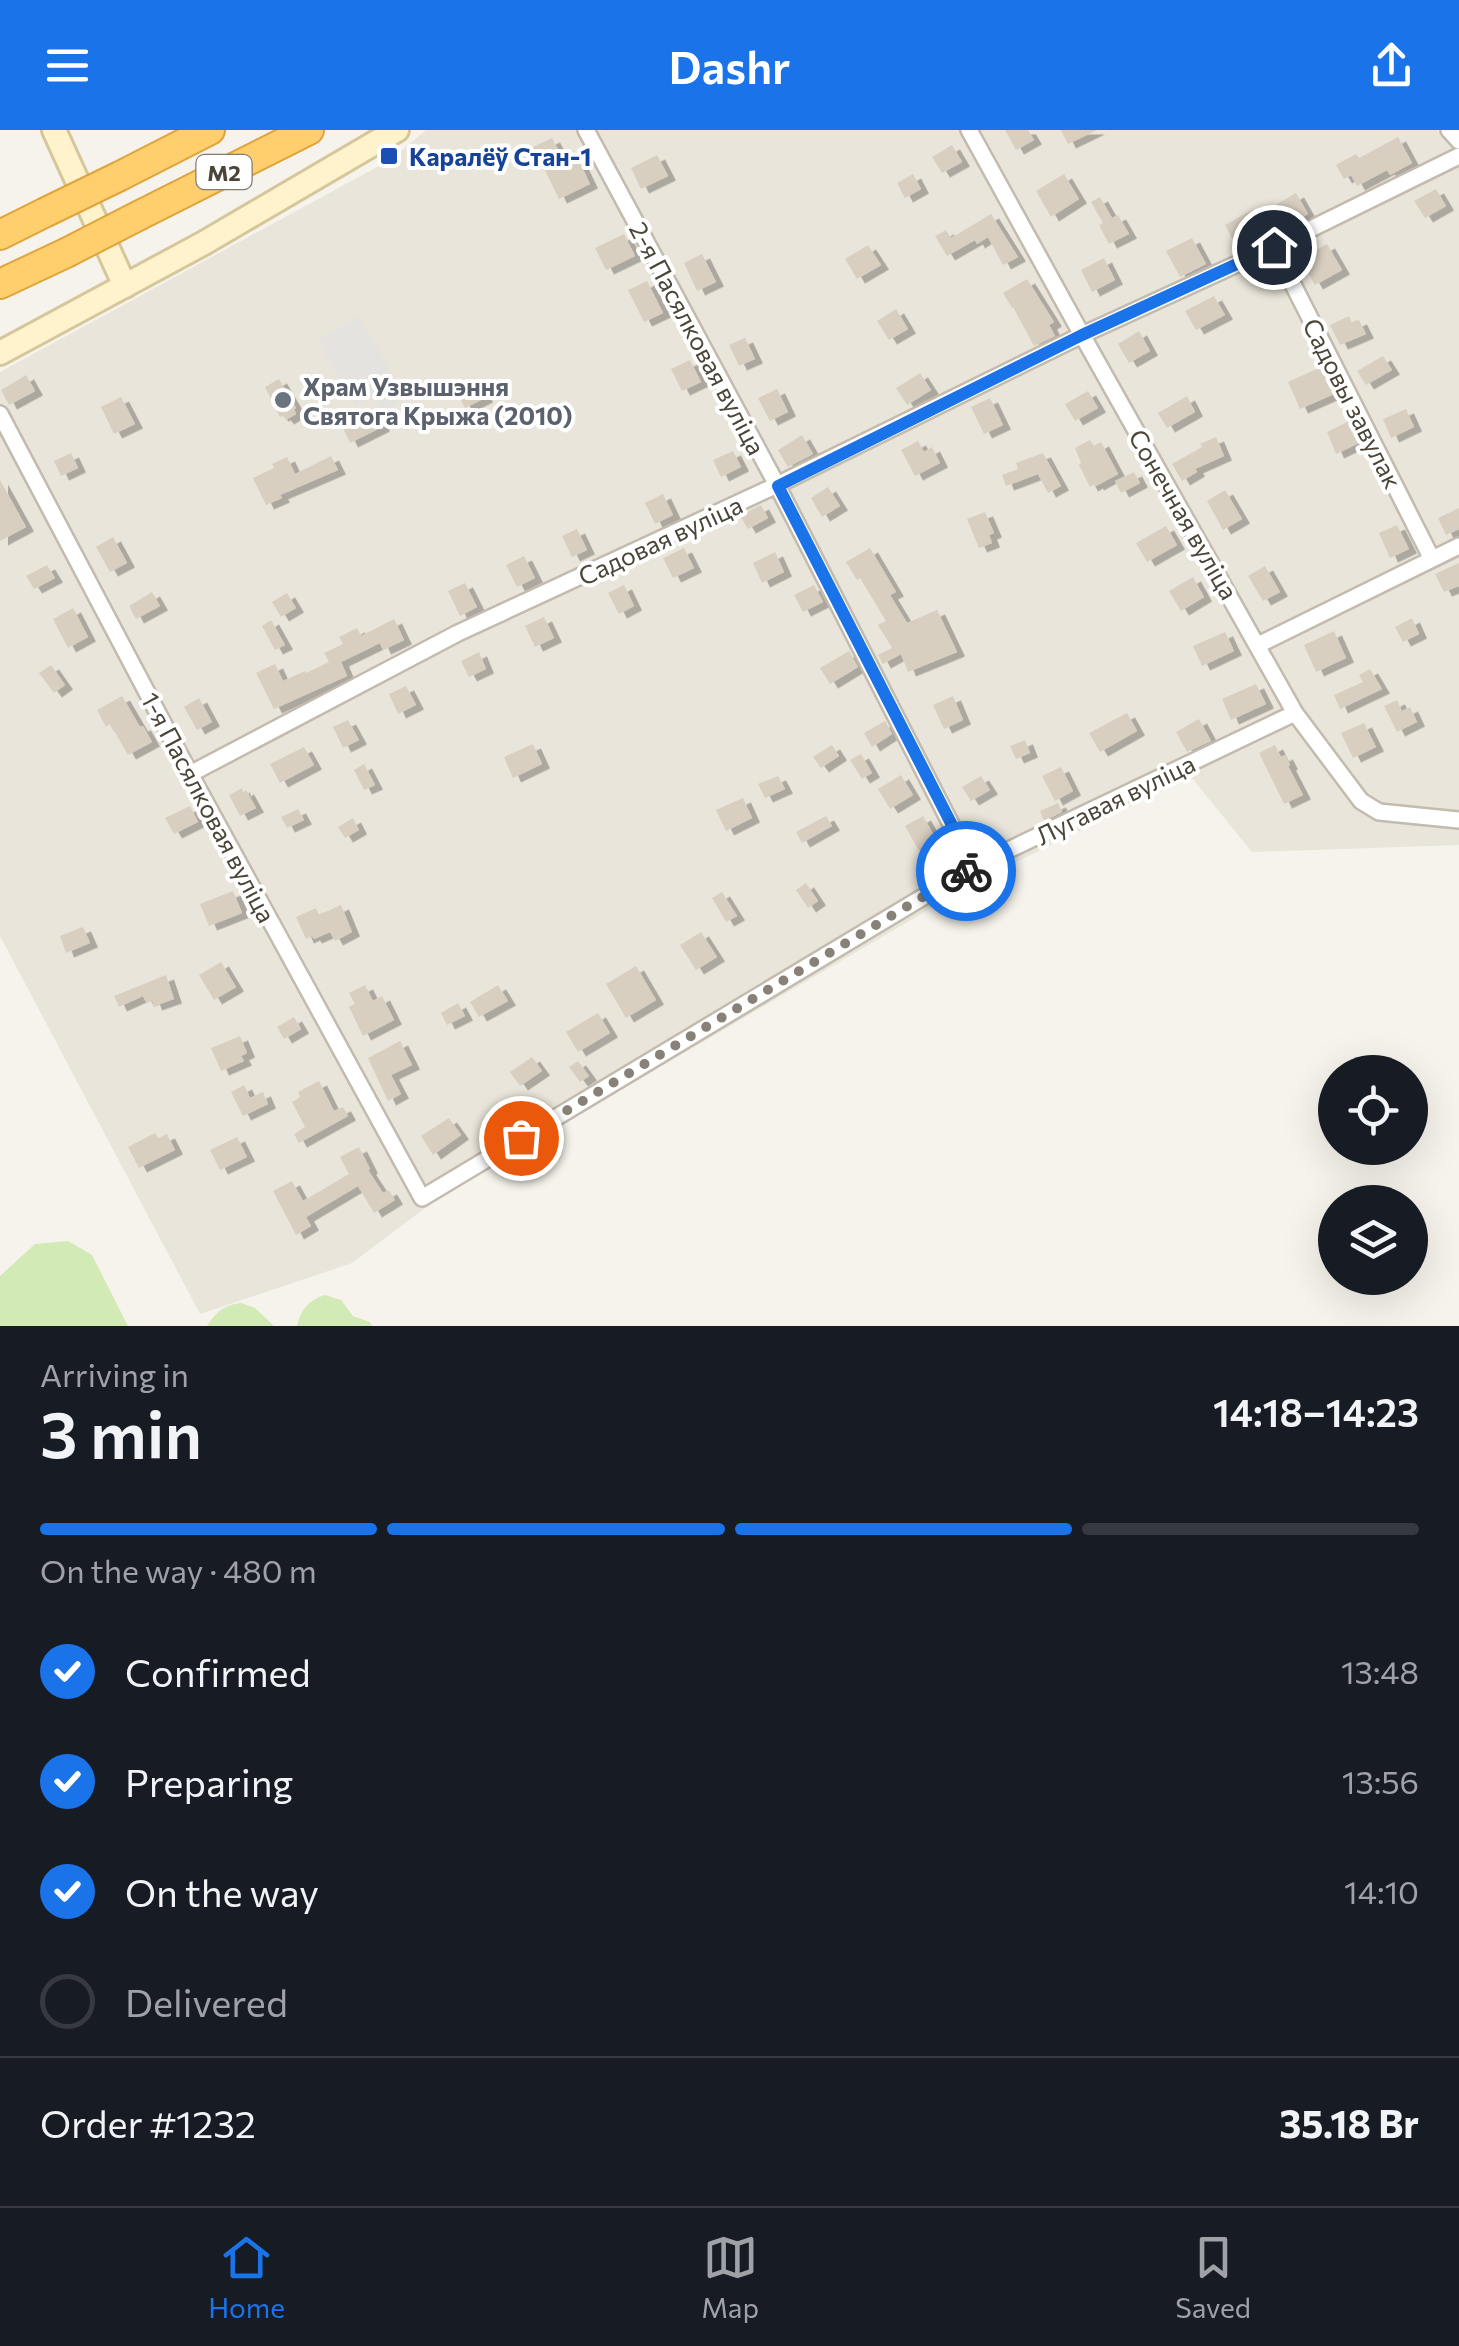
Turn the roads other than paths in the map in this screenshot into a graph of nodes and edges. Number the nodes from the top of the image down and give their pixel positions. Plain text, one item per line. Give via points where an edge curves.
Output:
1 (54, 130) edge
2 (210, 130) edge
3 (309, 130) edge
4 (397, 130) edge
5 (586, 130) edge
6 (969, 130) edge
7 (1449, 130) edge
8 (1459, 140) edge
9 (1459, 156) edge
10 (0, 236) edge
11 (1274, 247) junction
12 (0, 284) edge
13 (125, 286) junction
14 (1082, 335) junction
15 (0, 354) edge
16 (0, 414) edge
17 (778, 486) junction
18 (1459, 546) edge
19 (1432, 559) junction
20 (1258, 645) junction
21 (1295, 713) junction
22 (190, 774) junction
23 (1459, 820) edge
24 (973, 866) junction
25 (422, 1198) joint

1 - 13 main road
2 - 10 highway, М2, bridge
3 - 12 highway, М2, bridge
4 - 13 main road
5 - 17 street, 2-я Пасялковая вуліца
6 - 14 street, Сонечная вуліца
7 - 8 street
9 - 11 street, Садовая вуліца
11 - 14 street, Садовая вуліца
11 - 19 street, Садовы завулак
13 - 15 main road
14 - 17 street, Садовая вуліца
14 - 20 street, Сонечная вуліца
16 - 22 street, 1-я Пасялковая вуліца
17 - 22 street, Садовая вуліца via 458,633
17 - 24 street, 2-я Пасялковая вуліца
18 - 19 street
19 - 20 street
20 - 21 street, Сонечная вуліца
21 - 23 street, Сонечная вуліца via 1361,801 1379,812
21 - 24 street, Лугавая вуліца
22 - 25 street, 1-я Пасялковая вуліца
24 - 25 street, Лугавая вуліца

